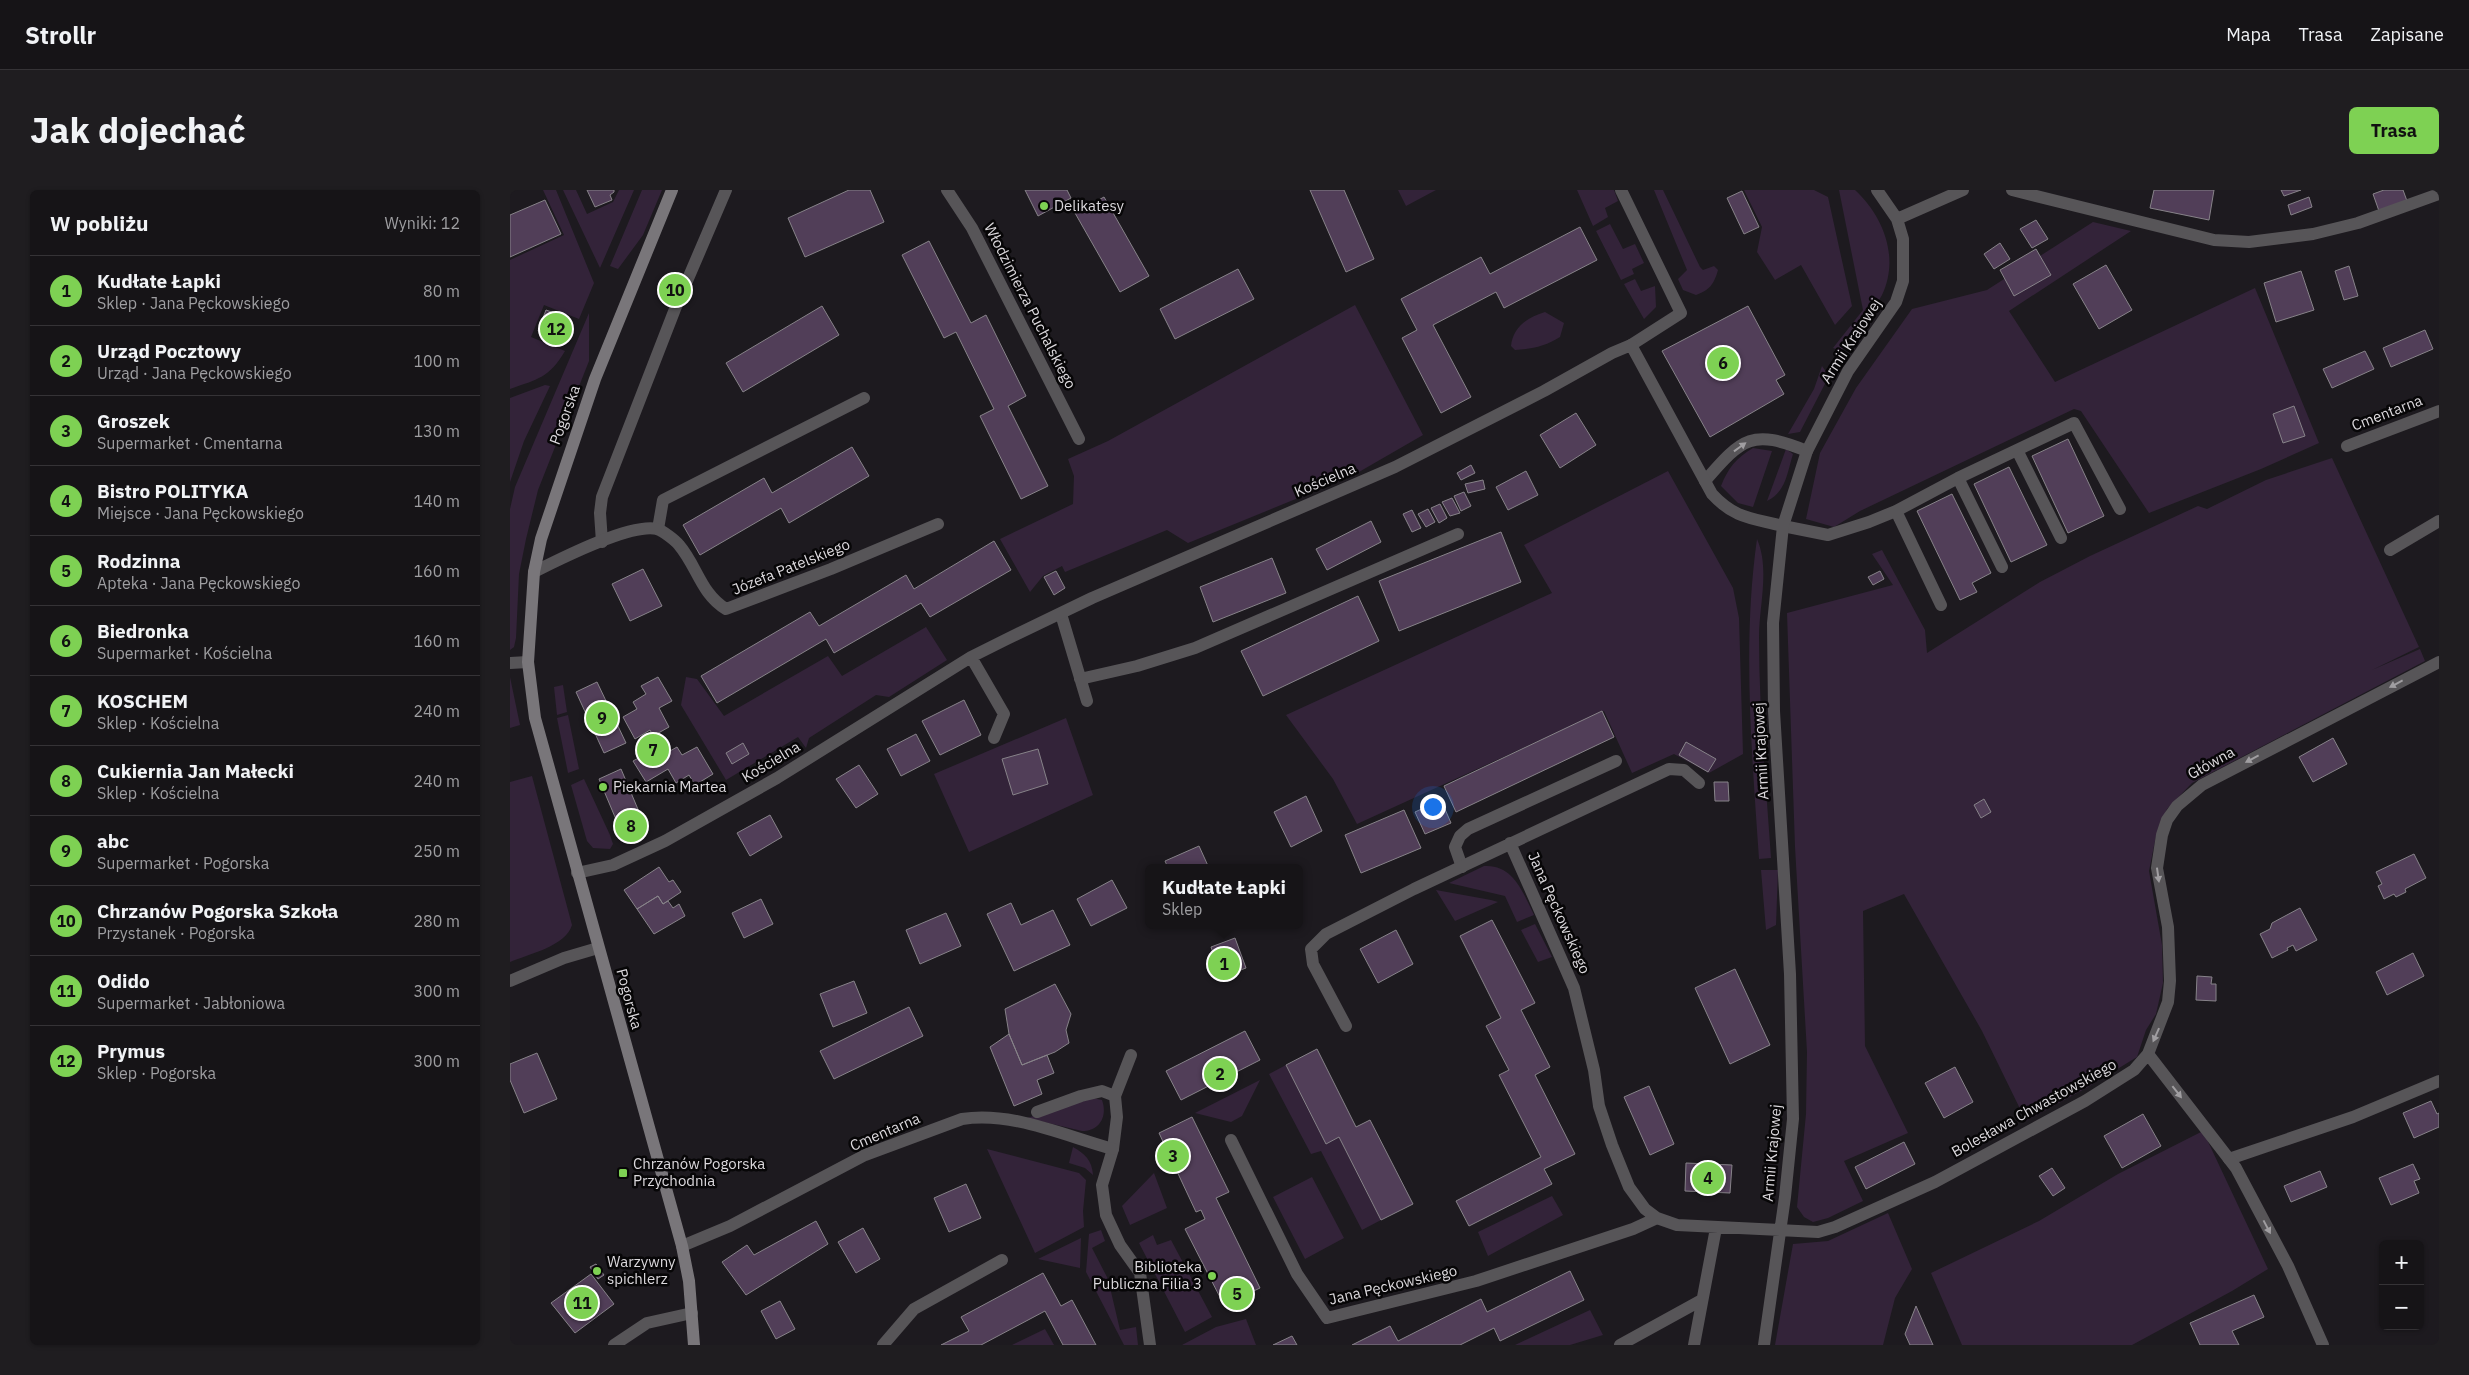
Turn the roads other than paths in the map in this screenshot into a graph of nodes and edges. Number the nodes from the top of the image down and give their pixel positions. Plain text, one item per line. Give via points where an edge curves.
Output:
1 (672, 190) edge
2 (726, 190) edge
3 (947, 190) edge
4 (1621, 190) edge
5 (1877, 190) edge
6 (1963, 190) edge
7 (2012, 190) edge
8 (2439, 194) edge
9 (1898, 219) junction
10 (1630, 345) junction
11 (864, 398) dead end
12 (2439, 411) edge
13 (1079, 439) dead end
14 (2347, 446) dead end
15 (2017, 450) junction
16 (1807, 451) junction
17 (1958, 478) junction
18 (1705, 480) junction
19 (2120, 509) dead end
20 (1896, 511) junction
21 (2439, 521) edge
22 (938, 524) dead end
23 (1783, 526) junction
24 (658, 529) junction
25 (1458, 534) dead end
26 (2061, 538) dead end
27 (602, 542) junction
28 (2390, 550) dead end
29 (2002, 567) dead end
30 (534, 572) junction
31 (1941, 605) dead end
32 (1061, 614) junction
33 (971, 657) junction
34 (528, 662) junction
35 (2439, 662) edge
36 (511, 663) edge
37 (1080, 679) junction
38 (1088, 701) dead end
39 (994, 738) dead end
40 (1616, 761) dead end
41 (1698, 782) dead end
42 (1510, 844) junction
43 (1462, 867) junction
44 (577, 873) junction
45 (598, 948) junction
46 (510, 981) edge
47 (1346, 1026) dead end
48 (2148, 1054) junction
49 (1131, 1055) dead end
50 (2439, 1081) edge
51 (1115, 1096) junction
52 (1037, 1112) dead end
53 (1231, 1140) dead end
54 (1113, 1149) junction
55 (2229, 1160) junction
56 (1657, 1218) junction
57 (1716, 1228) junction
58 (1780, 1230) junction
59 (682, 1246) junction
60 (1002, 1260) dead end
61 (1700, 1302) junction
62 (692, 1313) junction
63 (614, 1345) edge
64 (694, 1345) edge
65 (883, 1345) edge
66 (1150, 1345) edge
67 (1620, 1345) edge
68 (1694, 1345) edge
69 (1764, 1345) edge
70 (2324, 1345) edge

1 - 30 street, Pogorska via 595,379 540,540
2 - 27 street via 675,309 602,497
3 - 13 street, Włodzimierza Puchalskiego via 972,228
4 - 10 street, Kościelna via 1681,312
5 - 9 street, Armii Krajowej
6 - 9 street
7 - 8 street via 2214,240 2250,242 2314,234 2358,223
9 - 16 street, Armii Krajowej via 1904,258 1896,302 1848,371
10 - 18 street
10 - 32 street, Kościelna via 1395,467
11 - 24 street via 663,500
12 - 14 street, Cmentarna
15 - 17 street
15 - 19 street via 2074,423
15 - 26 street
18 -> 16 street via 1722,460 1745,442 1762,438 1780,440
16 - 23 street, Armii Krajowej
17 - 20 street
17 - 29 street
18 - 23 street via 1712,494 1738,515
20 - 23 street via 1828,535
20 - 31 street
21 - 28 street
22 - 24 street, Józefa Patelskiego via 726,609 715,602 679,545
23 - 58 street, Armii Krajowej via 1773,623 1774,711 1790,974 1793,1119
24 - 27 street via 635,530
25 - 37 street via 1195,648
27 - 30 street
30 - 34 street, Pogorska
32 - 33 street, Kościelna
32 - 37 street
33 - 39 street via 1004,714
33 - 44 street, Kościelna via 777,778 665,841 613,864
34 - 36 street
34 - 44 street, Pogorska via 535,718
35 -> 48 street, Główna via 2202,785 2177,806 2162,835 2157,868 2170,954 2168,1002
37 - 38 street
40 - 43 street via 1468,829 1455,847
41 - 42 street, Jana Pęckowskiego via 1684,770 1669,769
42 - 43 street, Jana Pęckowskiego
42 - 56 street, Jana Pęckowskiego via 1574,988 1594,1070 1599,1106 1612,1146 1630,1187 1645,1209
43 - 47 street, Jana Pęckowskiego via 1326,934 1311,949 1313,964
44 - 45 street, Pogorska
45 - 46 street via 564,958
45 - 59 street, Pogorska
48 -> 55 street
48 - 58 street, Bolesława Chwastowskiego via 2134,1070 2085,1101 1935,1182 1835,1227 1818,1232
49 - 51 street
50 - 55 street via 2353,1117
51 - 52 street via 1102,1091
51 - 54 street via 1117,1117
53 - 56 street, Jana Pęckowskiego via 1298,1274 1326,1318 1476,1281
54 - 59 street, Cmentarna via 1009,1120 962,1119 865,1155 730,1226
54 - 66 street via 1102,1185 1106,1215 1120,1245 1140,1273
55 -> 70 street via 2288,1266
56 - 57 street, Jana Pęckowskiego via 1677,1224
57 - 58 street, Jana Pęckowskiego
57 - 61 street
58 - 69 street, Armii Krajowej
59 - 62 street, Pogorska
60 - 65 street via 914,1309
61 - 67 street
61 - 68 street
62 - 63 street via 647,1323
62 - 64 street, Pogorska

